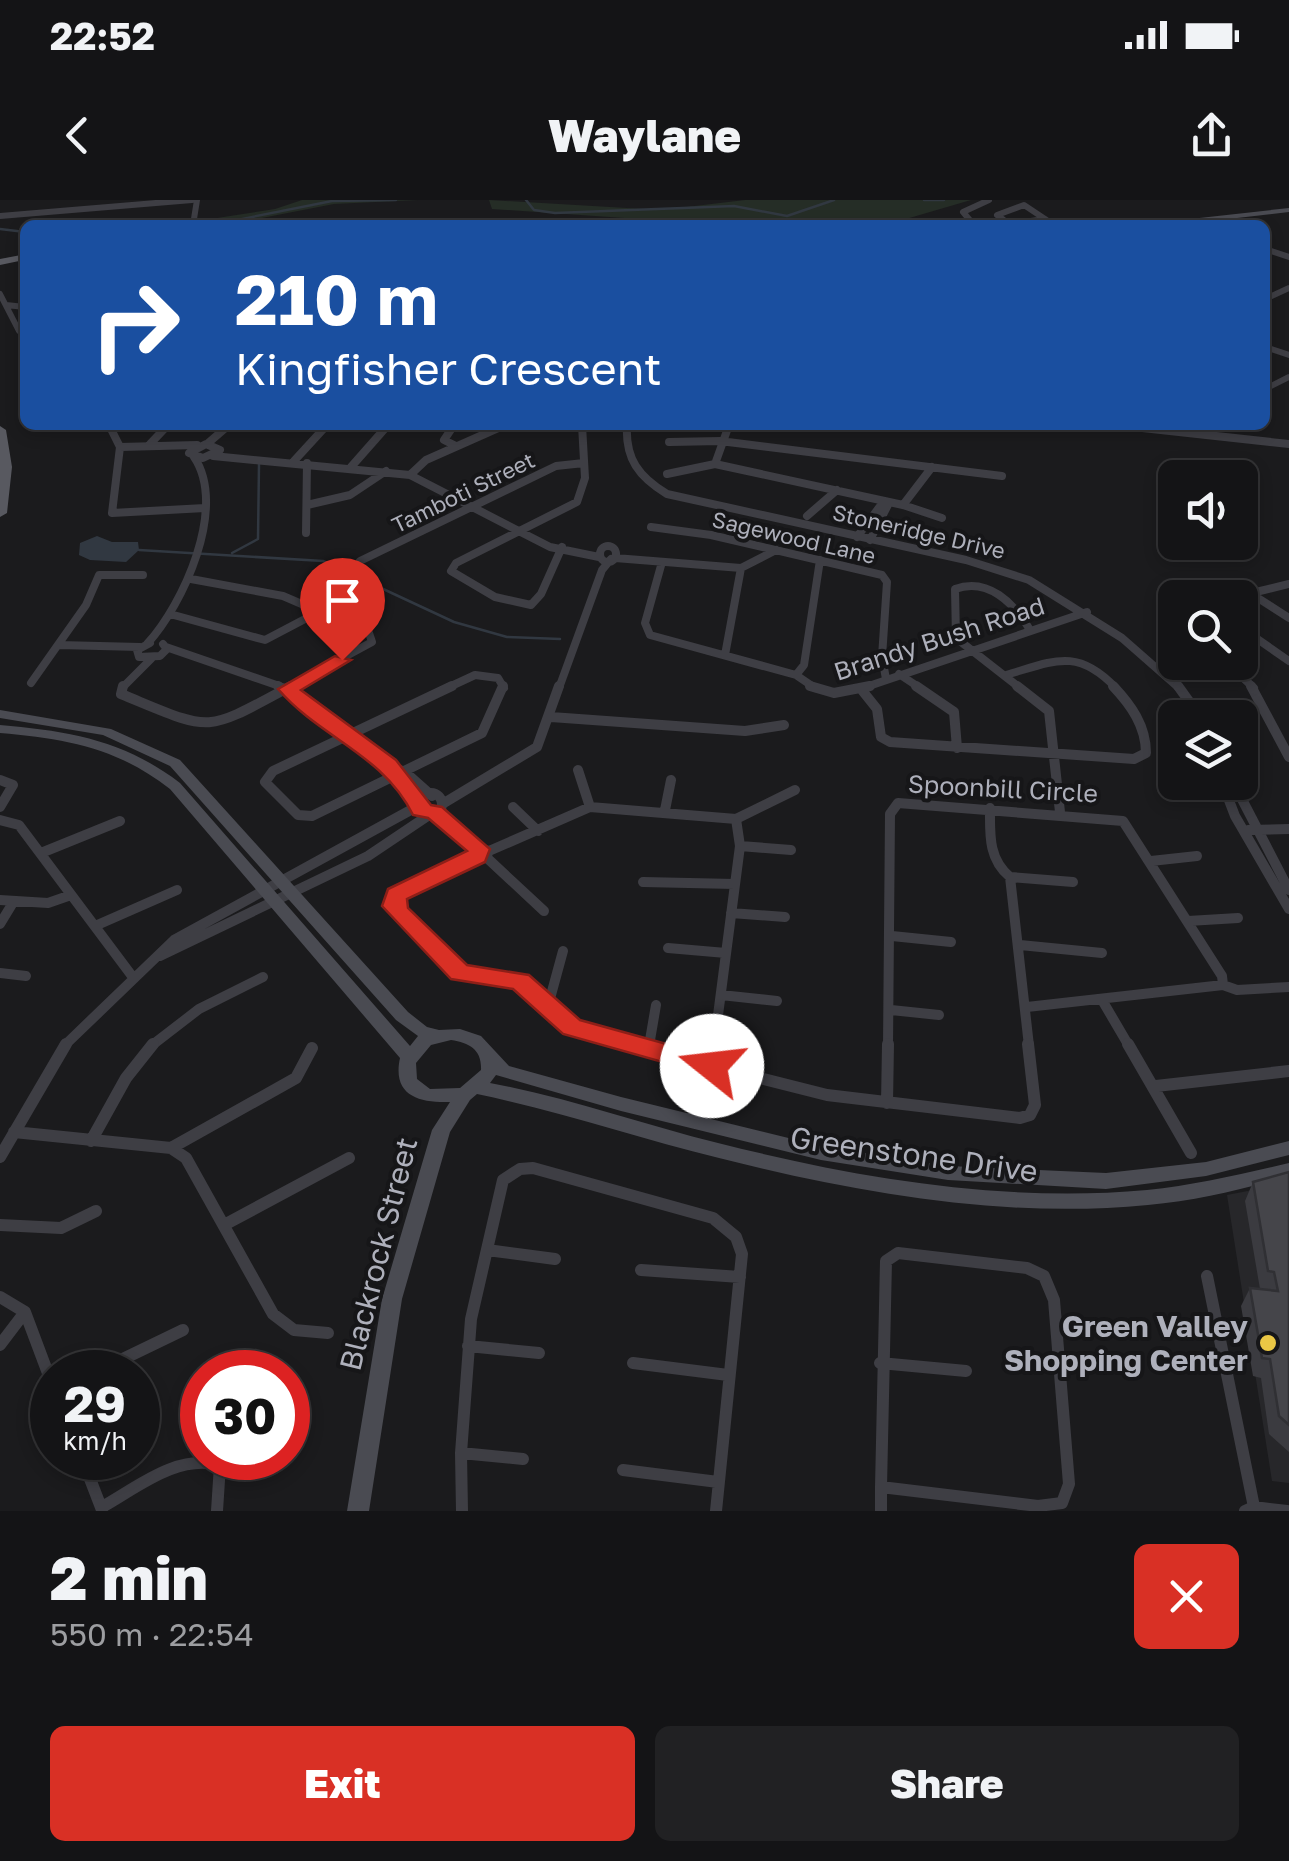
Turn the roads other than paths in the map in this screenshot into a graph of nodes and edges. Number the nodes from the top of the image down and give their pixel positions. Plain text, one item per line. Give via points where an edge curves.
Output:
1 (194, 200) edge
2 (989, 200) edge
3 (1289, 210) edge
4 (0, 216) edge
5 (1045, 219) joint
6 (970, 220) edge
7 (1004, 220) edge
8 (1038, 220) edge
9 (1221, 220) edge
10 (0, 294) edge
11 (6, 304) junction
12 (20, 305) edge
13 (19, 331) dead end
14 (0, 430) edge
15 (112, 430) edge
16 (163, 430) edge
17 (224, 430) edge
18 (322, 430) edge
19 (384, 430) edge
20 (451, 430) edge
21 (493, 430) edge
22 (582, 430) edge
23 (627, 430) edge
24 (727, 430) edge
25 (1163, 430) edge
26 (1229, 430) edge
27 (1230, 437) junction
28 (720, 441) junction
29 (669, 442) dead end
30 (150, 444) junction
31 (1289, 444) edge
32 (456, 446) junction
33 (120, 447) junction
34 (205, 451) junction
35 (294, 461) junction
36 (307, 463) junction
37 (584, 463) junction
38 (715, 464) junction
39 (351, 467) junction
40 (932, 467) junction
41 (386, 472) junction
42 (410, 474) junction
43 (667, 474) dead end
44 (1002, 476) dead end
45 (837, 490) junction
46 (887, 502) junction
47 (307, 505) junction
48 (904, 505) junction
49 (474, 506) junction
50 (205, 508) junction
51 (0, 514) edge
52 (806, 516) dead end
53 (942, 518) dead end
54 (651, 528) dead end
55 (519, 529) junction
56 (306, 534) dead end
57 (857, 537) junction
58 (870, 540) junction
59 (560, 548) junction
60 (776, 550) junction
61 (608, 556) junction
62 (820, 560) junction
63 (360, 561) dead end
64 (662, 562) junction
65 (741, 568) junction
66 (143, 575) dead end
67 (191, 578) junction
68 (1289, 584) edge
69 (1258, 591) edge
70 (1258, 598) edge
71 (324, 609) junction
72 (1087, 612) junction
73 (170, 614) junction
74 (1289, 618) edge
75 (1031, 626) junction
76 (162, 629) junction
77 (1258, 639) edge
78 (58, 645) junction
79 (164, 648) junction
80 (970, 650) junction
81 (141, 651) junction
82 (724, 656) junction
83 (151, 659) junction
84 (1289, 661) edge
85 (134, 672) junction
86 (899, 674) junction
87 (796, 675) junction
88 (1006, 675) junction
89 (886, 679) junction
90 (1245, 680) edge
91 (31, 683) dead end
92 (288, 689) junction
93 (861, 689) junction
94 (1186, 700) edge
95 (0, 714) edge
96 (551, 717) junction
97 (784, 725) dead end
98 (0, 730) edge
99 (351, 733) junction
100 (957, 748) junction
101 (1053, 756) junction
102 (1289, 757) edge
103 (578, 770) dead end
104 (400, 774) junction
105 (0, 780) edge
106 (671, 780) dead end
107 (795, 790) dead end
108 (1232, 800) edge
109 (1239, 800) edge
110 (419, 803) junction
111 (437, 804) junction
112 (0, 807) edge
113 (590, 807) junction
114 (513, 808) dead end
115 (990, 808) junction
116 (664, 810) junction
117 (1060, 812) junction
118 (736, 819) junction
119 (0, 820) edge
120 (120, 820) dead end
121 (454, 828) junction
122 (1289, 829) edge
123 (412, 830) junction
124 (1248, 830) junction
125 (538, 831) junction
126 (740, 846) junction
127 (791, 850) dead end
128 (41, 853) junction
129 (483, 854) junction
130 (1197, 856) dead end
131 (1151, 860) junction
132 (1010, 877) junction
133 (643, 882) dead end
134 (1073, 882) dead end
135 (734, 884) junction
136 (289, 888) junction
137 (178, 890) dead end
138 (1289, 890) edge
139 (71, 895) junction
140 (270, 896) junction
141 (0, 900) edge
142 (14, 901) junction
143 (1289, 908) edge
144 (544, 911) dead end
145 (731, 913) junction
146 (785, 918) dead end
147 (1238, 918) dead end
148 (1188, 921) junction
149 (0, 924) edge
150 (95, 926) junction
151 (892, 936) junction
152 (951, 942) dead end
153 (1020, 945) junction
154 (668, 948) dead end
155 (563, 951) dead end
156 (726, 952) junction
157 (1102, 953) dead end
158 (0, 974) edge
159 (26, 976) dead end
160 (132, 976) junction
161 (263, 977) dead end
162 (1223, 985) junction
163 (1289, 986) edge
164 (721, 995) junction
165 (1102, 1000) junction
166 (776, 1001) dead end
167 (656, 1005) dead end
168 (548, 1006) junction
169 (1027, 1007) junction
170 (890, 1010) junction
171 (939, 1015) dead end
172 (438, 1036) junction
173 (312, 1048) dead end
174 (649, 1048) junction
175 (490, 1055) junction
176 (409, 1056) junction
177 (712, 1066) junction
178 (1289, 1070) edge
179 (1156, 1086) junction
180 (471, 1091) junction
181 (426, 1096) junction
182 (887, 1103) junction
183 (441, 1130) junction
184 (14, 1132) junction
185 (91, 1141) junction
186 (171, 1148) junction
187 (1289, 1148) edge
188 (1190, 1152) dead end
189 (0, 1157) edge
190 (349, 1158) dead end
191 (1289, 1170) edge
192 (96, 1211) dead end
193 (0, 1225) edge
194 (224, 1225) junction
195 (487, 1250) junction
196 (555, 1259) dead end
197 (641, 1270) dead end
198 (1207, 1276) dead end
199 (740, 1277) junction
200 (0, 1297) edge
201 (24, 1312) junction
202 (183, 1330) dead end
203 (328, 1333) dead end
204 (0, 1345) edge
205 (468, 1346) junction
206 (39, 1350) edge
207 (142, 1350) edge
208 (539, 1353) dead end
209 (880, 1363) junction
210 (632, 1364) dead end
211 (966, 1371) dead end
212 (728, 1375) junction
213 (461, 1453) junction
214 (523, 1459) dead end
215 (623, 1470) dead end
216 (91, 1480) edge
217 (718, 1482) junction
218 (460, 1484) junction
219 (881, 1487) junction
220 (102, 1509) edge
221 (1250, 1509) edge
222 (217, 1511) edge
223 (358, 1511) edge
224 (452, 1511) edge
225 (462, 1511) edge
226 (716, 1511) edge
227 (881, 1511) edge
228 (1287, 1511) edge

1 - 4 street
2 - 6 street via 963,212
3 - 9 main road
5 - 7 street via 1024,204 998,215
5 - 8 street
10 - 11 street
11 - 12 street
11 - 13 street
14 - 51 main road via 6,467
15 - 33 street
16 - 30 street
17 - 34 street
18 - 35 street
19 - 39 street
20 - 32 street via 444,440
21 - 32 street
22 - 37 street
23 - 57 street, Stoneridge Drive via 633,468 667,494
24 - 28 street
25 - 27 street
26 - 27 street
27 - 31 street
28 - 29 street
28 - 38 street
28 - 40 street
30 - 33 street
30 - 34 street
32 - 42 street
33 - 50 street via 112,513
34 - 35 street
34 - 50 street
35 - 36 street
36 - 39 street
36 - 47 street
37 - 49 street, Tamboti Street via 556,466
37 - 55 street via 576,502
38 - 43 street
38 - 45 street
39 - 41 street
40 - 44 street
40 - 48 street
41 - 42 street
41 - 47 street via 335,501
42 - 49 street
45 - 46 street
45 - 52 street
46 - 48 street
46 - 57 street
46 - 58 street
47 - 56 street
48 - 53 street
49 - 55 street
49 - 63 street, Tamboti Street
50 - 67 street
54 - 60 street, Sagewood Lane
55 - 59 street
55 - 59 street via 451,571 514,606 528,607 538,601
57 - 58 street, Stoneridge Drive
58 - 72 street, Stoneridge Drive via 1000,569
59 - 61 street
60 - 62 street, Sagewood Lane
60 - 65 street
61 - 64 street
61 - 96 street
62 - 87 street via 804,665
62 - 89 street, Sagewood Lane via 886,578
64 - 65 street
64 - 82 street, Brandy Bush Road via 647,632
65 - 82 street
66 - 78 street via 99,575
67 - 71 street via 254,584
67 - 73 street
68 - 69 street
70 - 74 street
71 - 73 street via 266,640
71 - 92 street via 370,633 372,642
72 - 75 street, Brandy Bush Road
72 - 94 street, Stoneridge Drive via 1159,668
73 - 76 street
75 - 80 street, Brandy Bush Road
75 - 80 street via 1006,598 959,585 954,633
76 - 79 street
76 - 81 street
77 - 84 street
78 - 81 street
78 - 91 street
79 - 81 street
79 - 83 street
79 - 92 street
80 - 86 street, Brandy Bush Road
80 - 88 street
81 - 83 street
81 - 85 street
82 - 87 street, Brandy Bush Road
83 - 85 street
85 - 92 street via 121,694 199,726 223,723
86 - 89 street, Brandy Bush Road
86 - 100 street via 954,712
87 - 93 street, Brandy Bush Road via 823,694
88 - 101 street via 1049,711
88 - 101 street via 1062,660 1085,664 1126,700 1148,745 1134,759
89 - 93 street, Brandy Bush Road
90 - 102 street
92 - 99 street
93 - 100 street via 876,705 885,740
95 - 136 main road via 85,726 164,756
96 - 97 street via 745,731
96 - 111 street via 537,747
98 - 140 main road via 91,740 154,768
99 - 104 street
99 - 104 street via 272,770 266,782 298,815 312,816
99 - 104 street via 468,677 502,682 495,714 482,733
100 - 101 street
101 - 117 street
103 - 113 street
104 - 110 street
104 - 111 street
105 - 112 street via 13,785
106 - 116 street
107 - 118 street
108 - 124 street
109 - 124 street
110 - 111 street
110 - 111 street
110 - 136 street
111 - 121 street
111 - 123 street
113 - 116 street
113 - 125 street
114 - 125 street
115 - 117 street, Spoonbill Circle
115 - 132 street via 993,860
115 - 151 street, Spoonbill Circle via 892,807
116 - 118 street
117 - 131 street, Spoonbill Circle via 1123,820
118 - 126 street
119 - 128 street via 19,825
120 - 128 street
121 - 123 street
121 - 129 street
122 - 124 street
123 - 136 street
124 - 138 street
124 - 143 street
125 - 129 street
126 - 127 street
126 - 135 street
128 - 139 street
129 - 144 street
129 - 168 street via 402,891 394,906 453,970 520,982
130 - 131 street
131 - 148 street, Spoonbill Circle
132 - 134 street
132 - 153 street
133 - 135 street
135 - 145 street
136 - 140 street
136 - 172 main road via 402,1016
137 - 150 street
139 - 142 street
139 - 150 street
140 - 160 street
140 - 176 main road
141 - 142 street
142 - 149 street
145 - 146 street
145 - 156 street
147 - 148 street
148 - 162 street, Spoonbill Circle
150 - 160 street
151 - 152 street
151 - 170 street, Spoonbill Circle
153 - 157 street
153 - 169 street
154 - 156 street
155 - 168 street
156 - 164 street
158 - 159 street
160 - 184 street via 60,1050
161 - 185 street via 183,1017 147,1045
162 - 163 street
162 - 165 street
164 - 166 street
164 - 177 street
165 - 169 street
165 - 179 street
167 - 174 street
168 - 174 street via 581,1031
169 - 182 street via 1035,1106 1030,1115
170 - 171 street
170 - 182 street, Spoonbill Circle
172 - 175 main road via 475,1039
172 - 176 main road
173 - 186 street via 296,1078
174 - 177 street
175 - 180 main road via 489,1073
175 - 187 main road, Greenstone Drive via 504,1071 621,1104 821,1153 948,1173 1106,1182 1206,1169
176 - 181 main road via 408,1082
177 - 182 street
178 - 179 street
179 - 188 street
180 - 181 main road
180 - 183 main road, Blackrock Street
180 - 191 main road, Greenstone Drive via 793,1167 1006,1199 1138,1198
181 - 183 main road, Blackrock Street
183 - 223 main road, Blackrock Street via 384,1336
184 - 185 street
184 - 189 street
185 - 186 street
186 - 194 street via 195,1170
190 - 194 street
192 - 193 street via 61,1228
194 - 203 street via 282,1324
195 - 196 street
195 - 199 street via 503,1180 533,1168 713,1218 736,1237
195 - 205 street
197 - 199 street
198 - 221 street
199 - 212 street
200 - 201 street
201 - 204 street
201 - 206 street
202 - 207 street
205 - 208 street
205 - 213 street
209 - 211 street
209 - 219 street
209 - 219 street via 883,1268 891,1256 909,1253 1044,1276 1054,1300 1069,1484 1062,1503 1038,1506
210 - 212 street
212 - 217 street
213 - 214 street
213 - 218 street
215 - 217 street
216 - 220 street
217 - 226 street
218 - 224 street
218 - 225 street
219 - 227 street
220 - 222 street via 204,1460 220,1465
221 - 228 street

